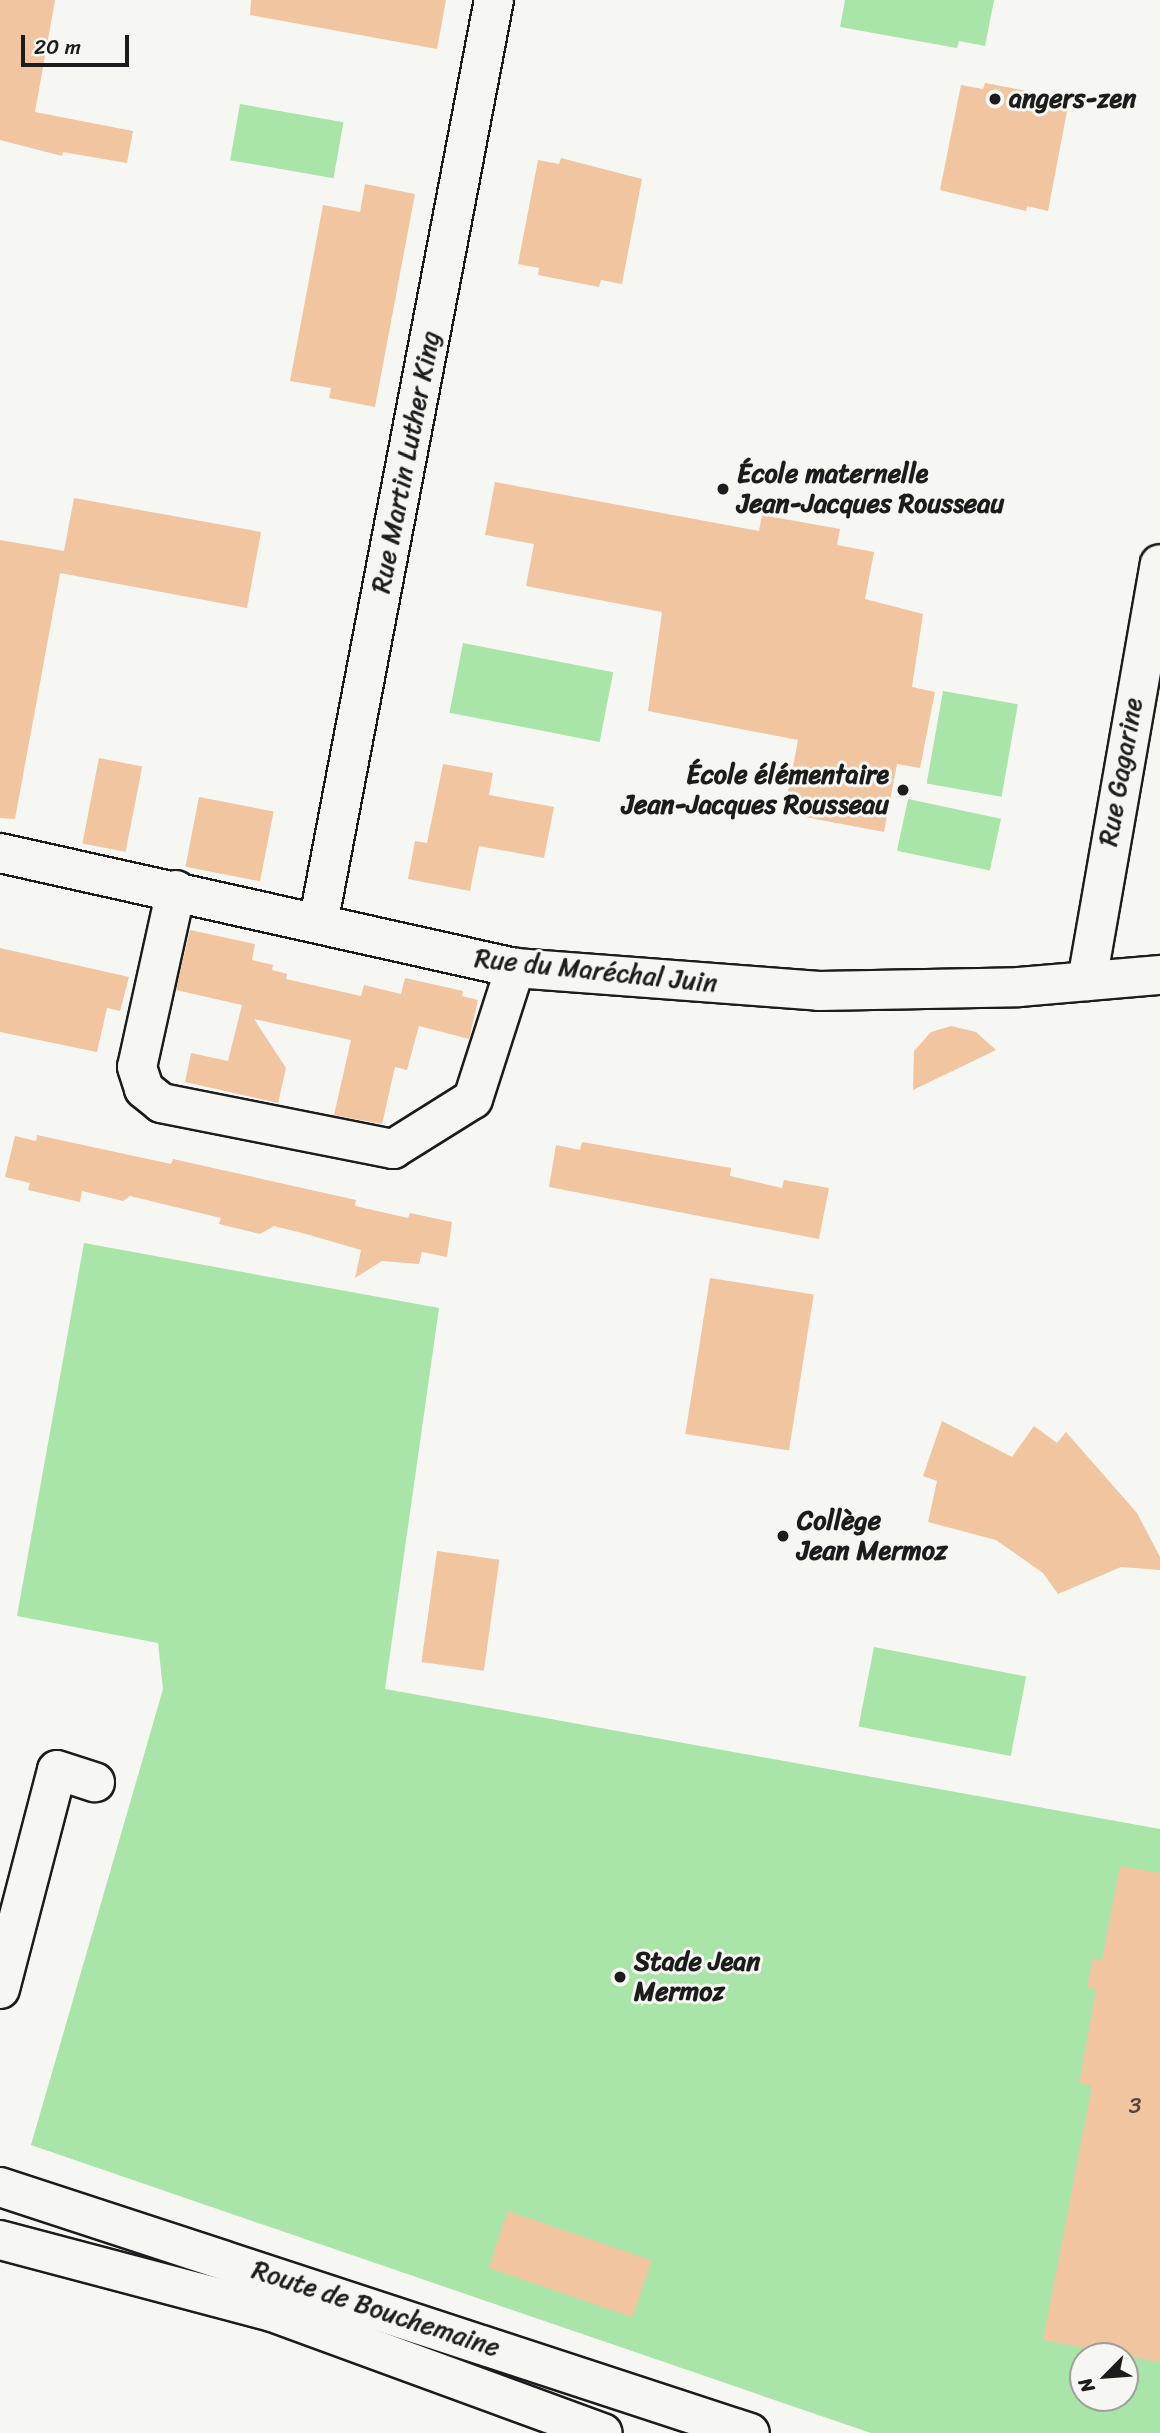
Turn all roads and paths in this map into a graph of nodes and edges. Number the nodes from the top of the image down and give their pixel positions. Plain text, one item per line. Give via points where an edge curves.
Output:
1 (494, 0) edge
2 (1160, 564) edge
3 (0, 853) edge
4 (176, 890) junction
5 (318, 924) junction
6 (515, 968) junction
7 (1160, 975) edge
8 (1087, 981) junction
9 (95, 1782) dead end
10 (0, 1989) edge
11 (0, 2187) edge
12 (0, 2240) edge
13 (603, 2433) edge
14 (750, 2433) edge

1 - 5 street, Rue Martin Luther King
2 - 8 street, Rue Gagarine
3 - 4 street, Rue du Maréchal Juin
4 - 5 street, Rue du Maréchal Juin
4 - 6 street via 137,1068 144,1089 161,1103 393,1149 473,1099
5 - 6 street, Rue du Maréchal Juin
6 - 8 street, Rue du Maréchal Juin via 818,991
7 - 8 street, Rue du Maréchal Juin
9 - 10 street via 57,1770
11 - 14 street, Route de Bouchemaine
12 - 13 street, Route de Bouchemaine via 272,2312

